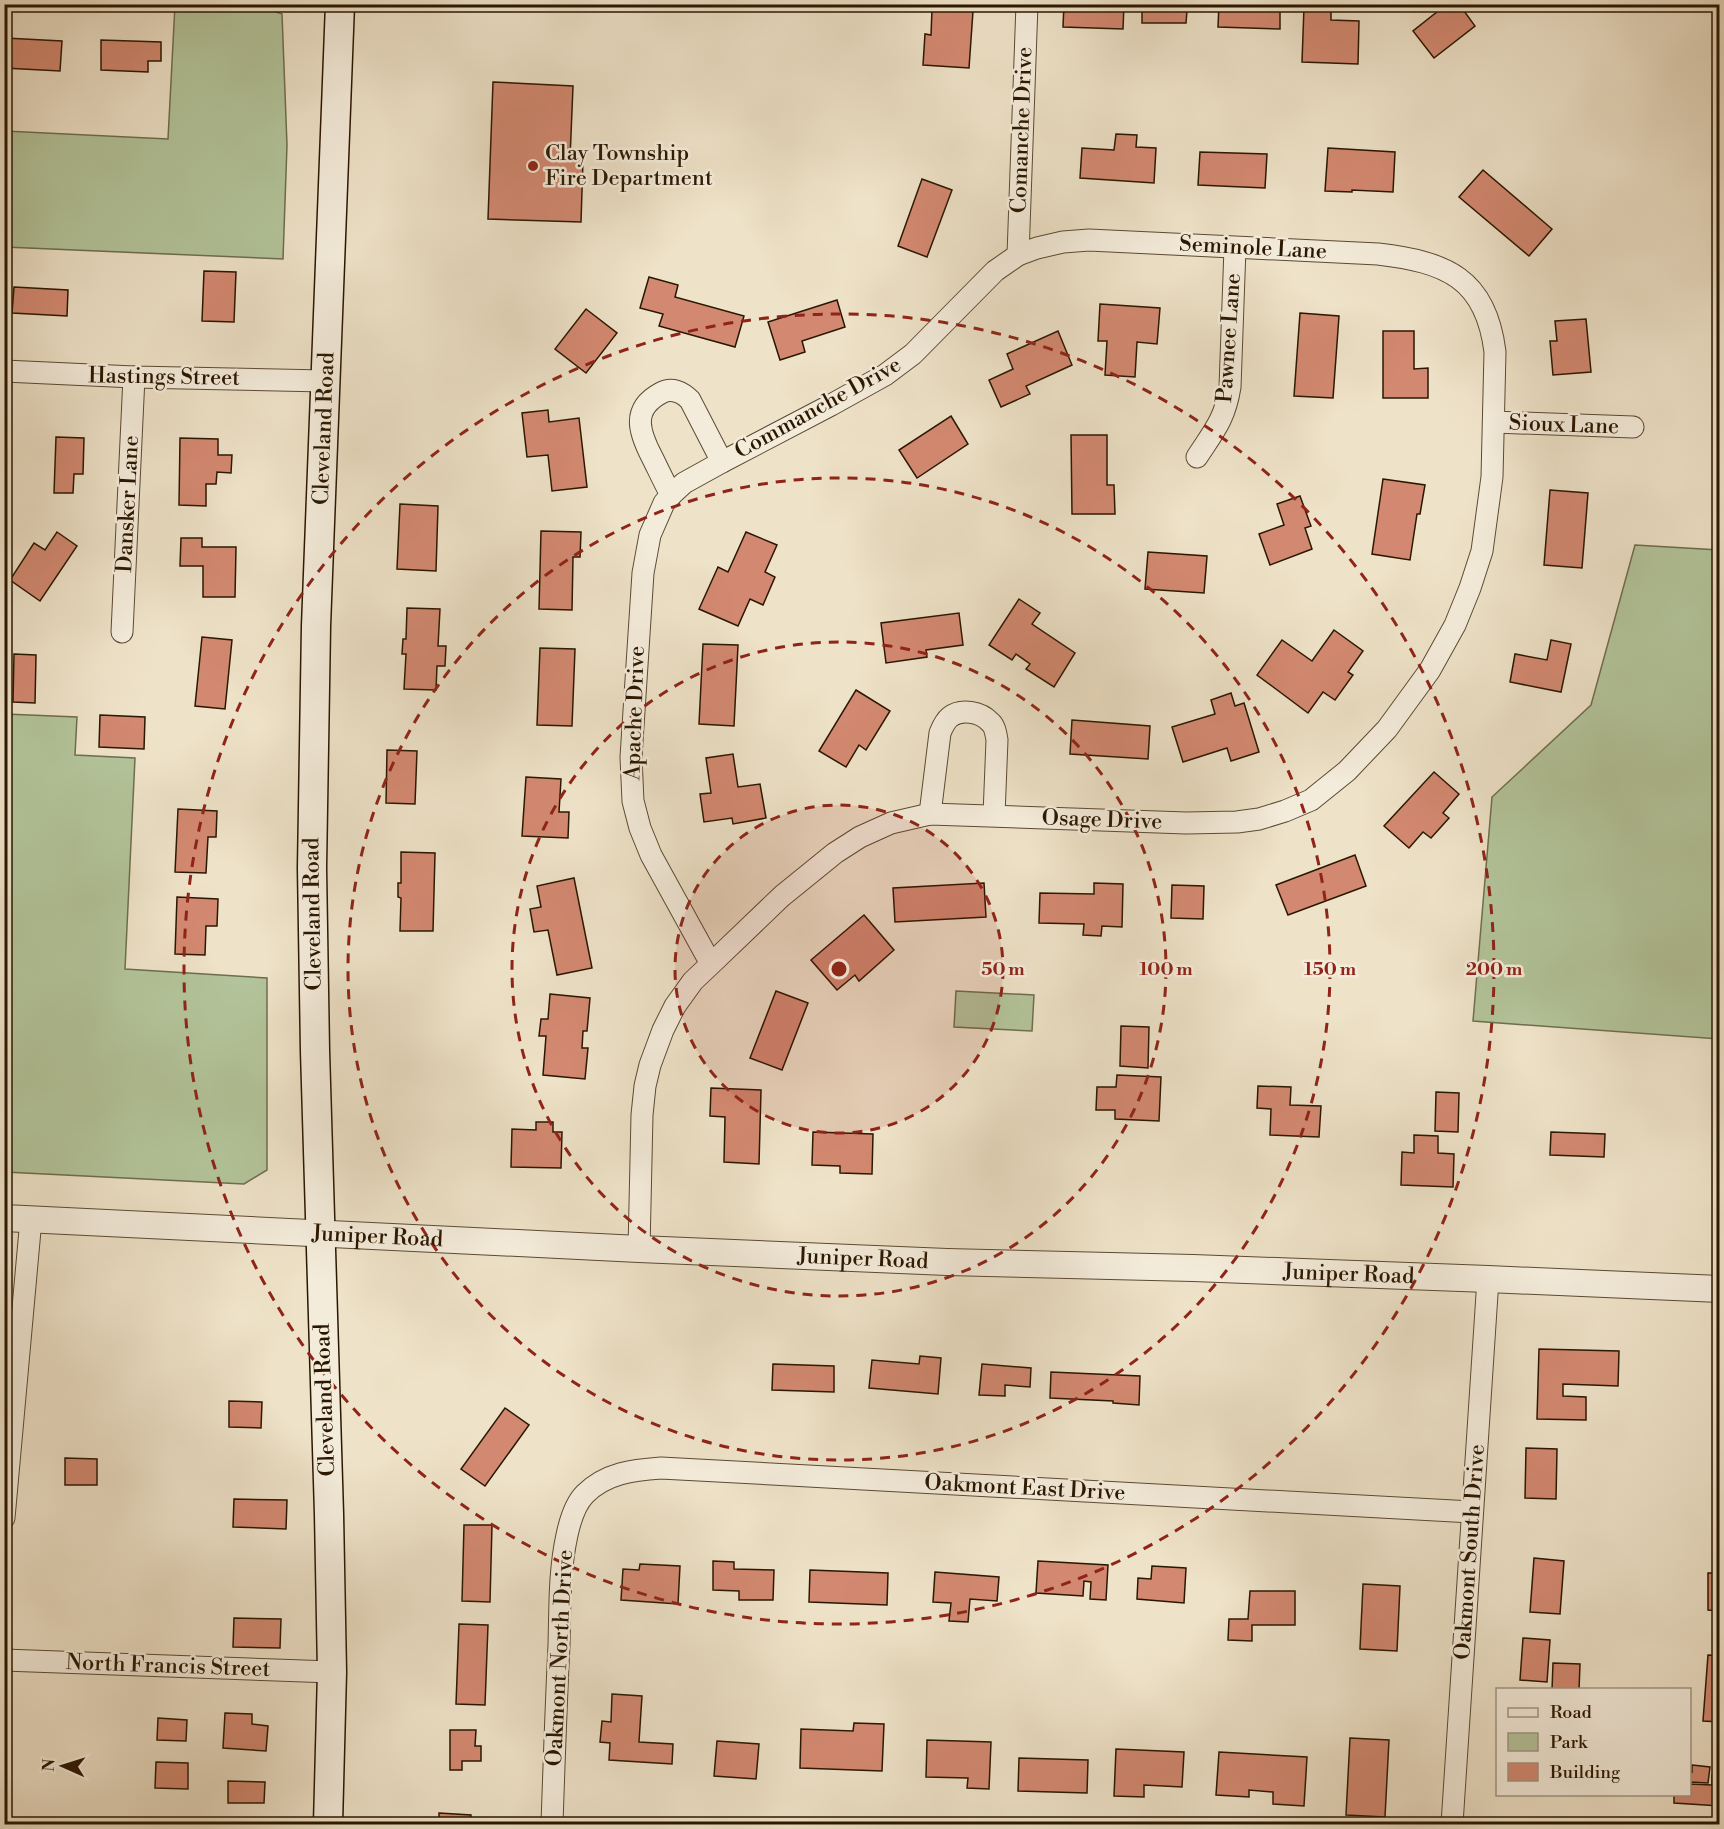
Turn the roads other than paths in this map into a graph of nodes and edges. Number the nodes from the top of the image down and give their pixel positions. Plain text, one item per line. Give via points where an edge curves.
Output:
1 (340, 4) edge
2 (1027, 4) edge
3 (1235, 248) junction
4 (1018, 255) junction
5 (1477, 297) joint
6 (4, 371) edge
7 (134, 377) junction
8 (325, 381) junction
9 (1494, 422) junction
10 (1633, 427) dead end
11 (1197, 457) dead end
12 (722, 462) junction
13 (671, 495) junction
14 (122, 632) dead end
15 (930, 814) junction
16 (994, 815) junction
17 (711, 964) junction
18 (4, 1218) edge
19 (31, 1219) junction
20 (320, 1233) junction
21 (639, 1249) junction
22 (1488, 1279) junction
23 (1719, 1289) edge
24 (584, 1495) joint
25 (1472, 1512) junction
26 (4, 1518) edge
27 (4, 1660) edge
28 (332, 1672) junction
29 (327, 1824) edge
30 (552, 1824) edge
31 (1452, 1824) edge

1 - 8 main road, Cleveland Road
2 - 4 street, Comanche Drive
3 - 4 street, Seminole Lane via 1089,240 1063,242
3 - 5 street, Seminole Lane via 1407,257 1445,270 1464,282
3 - 11 street, Pawnee Lane via 1228,400 1220,423
4 - 12 street, Commanche Drive via 995,271 913,354 885,375
5 - 9 street, Osage Drive via 1493,332
6 - 7 street, Hastings Street
7 - 8 street, Hastings Street
7 - 14 street, Dansker Lane
8 - 20 main road, Cleveland Road via 312,868
9 - 10 street, Sioux Lane
9 - 16 street, Osage Drive via 1492,477 1482,551 1455,625 1430,670 1387,729 1347,771 1311,800 1259,819 1215,824
12 - 13 street, Apache Drive via 684,483
12 - 13 street via 686,395 666,390 654,397 640,417 640,428
13 - 17 street, Apache Drive via 650,536 643,573 631,757 633,801 651,855
15 - 16 street, Osage Drive
15 - 16 street via 940,733 950,717 968,712 991,722 996,733
15 - 17 street, Osage Drive via 891,823 835,853 782,896
17 - 21 street via 675,1006 650,1065 642,1115
18 - 19 street, Juniper Road
19 - 20 street, Juniper Road
19 - 26 street
20 - 21 street, Juniper Road
20 - 28 main road, Cleveland Road
21 - 22 street, Juniper Road
22 - 23 street, Juniper Road
22 - 25 street, Oakmont South Drive
24 - 25 street, Oakmont East Drive via 618,1473 661,1468
24 - 30 street, Oakmont North Drive via 572,1514 563,1566
25 - 31 street, Oakmont South Drive
27 - 28 street, North Francis Street
28 - 29 main road, Cleveland Road

